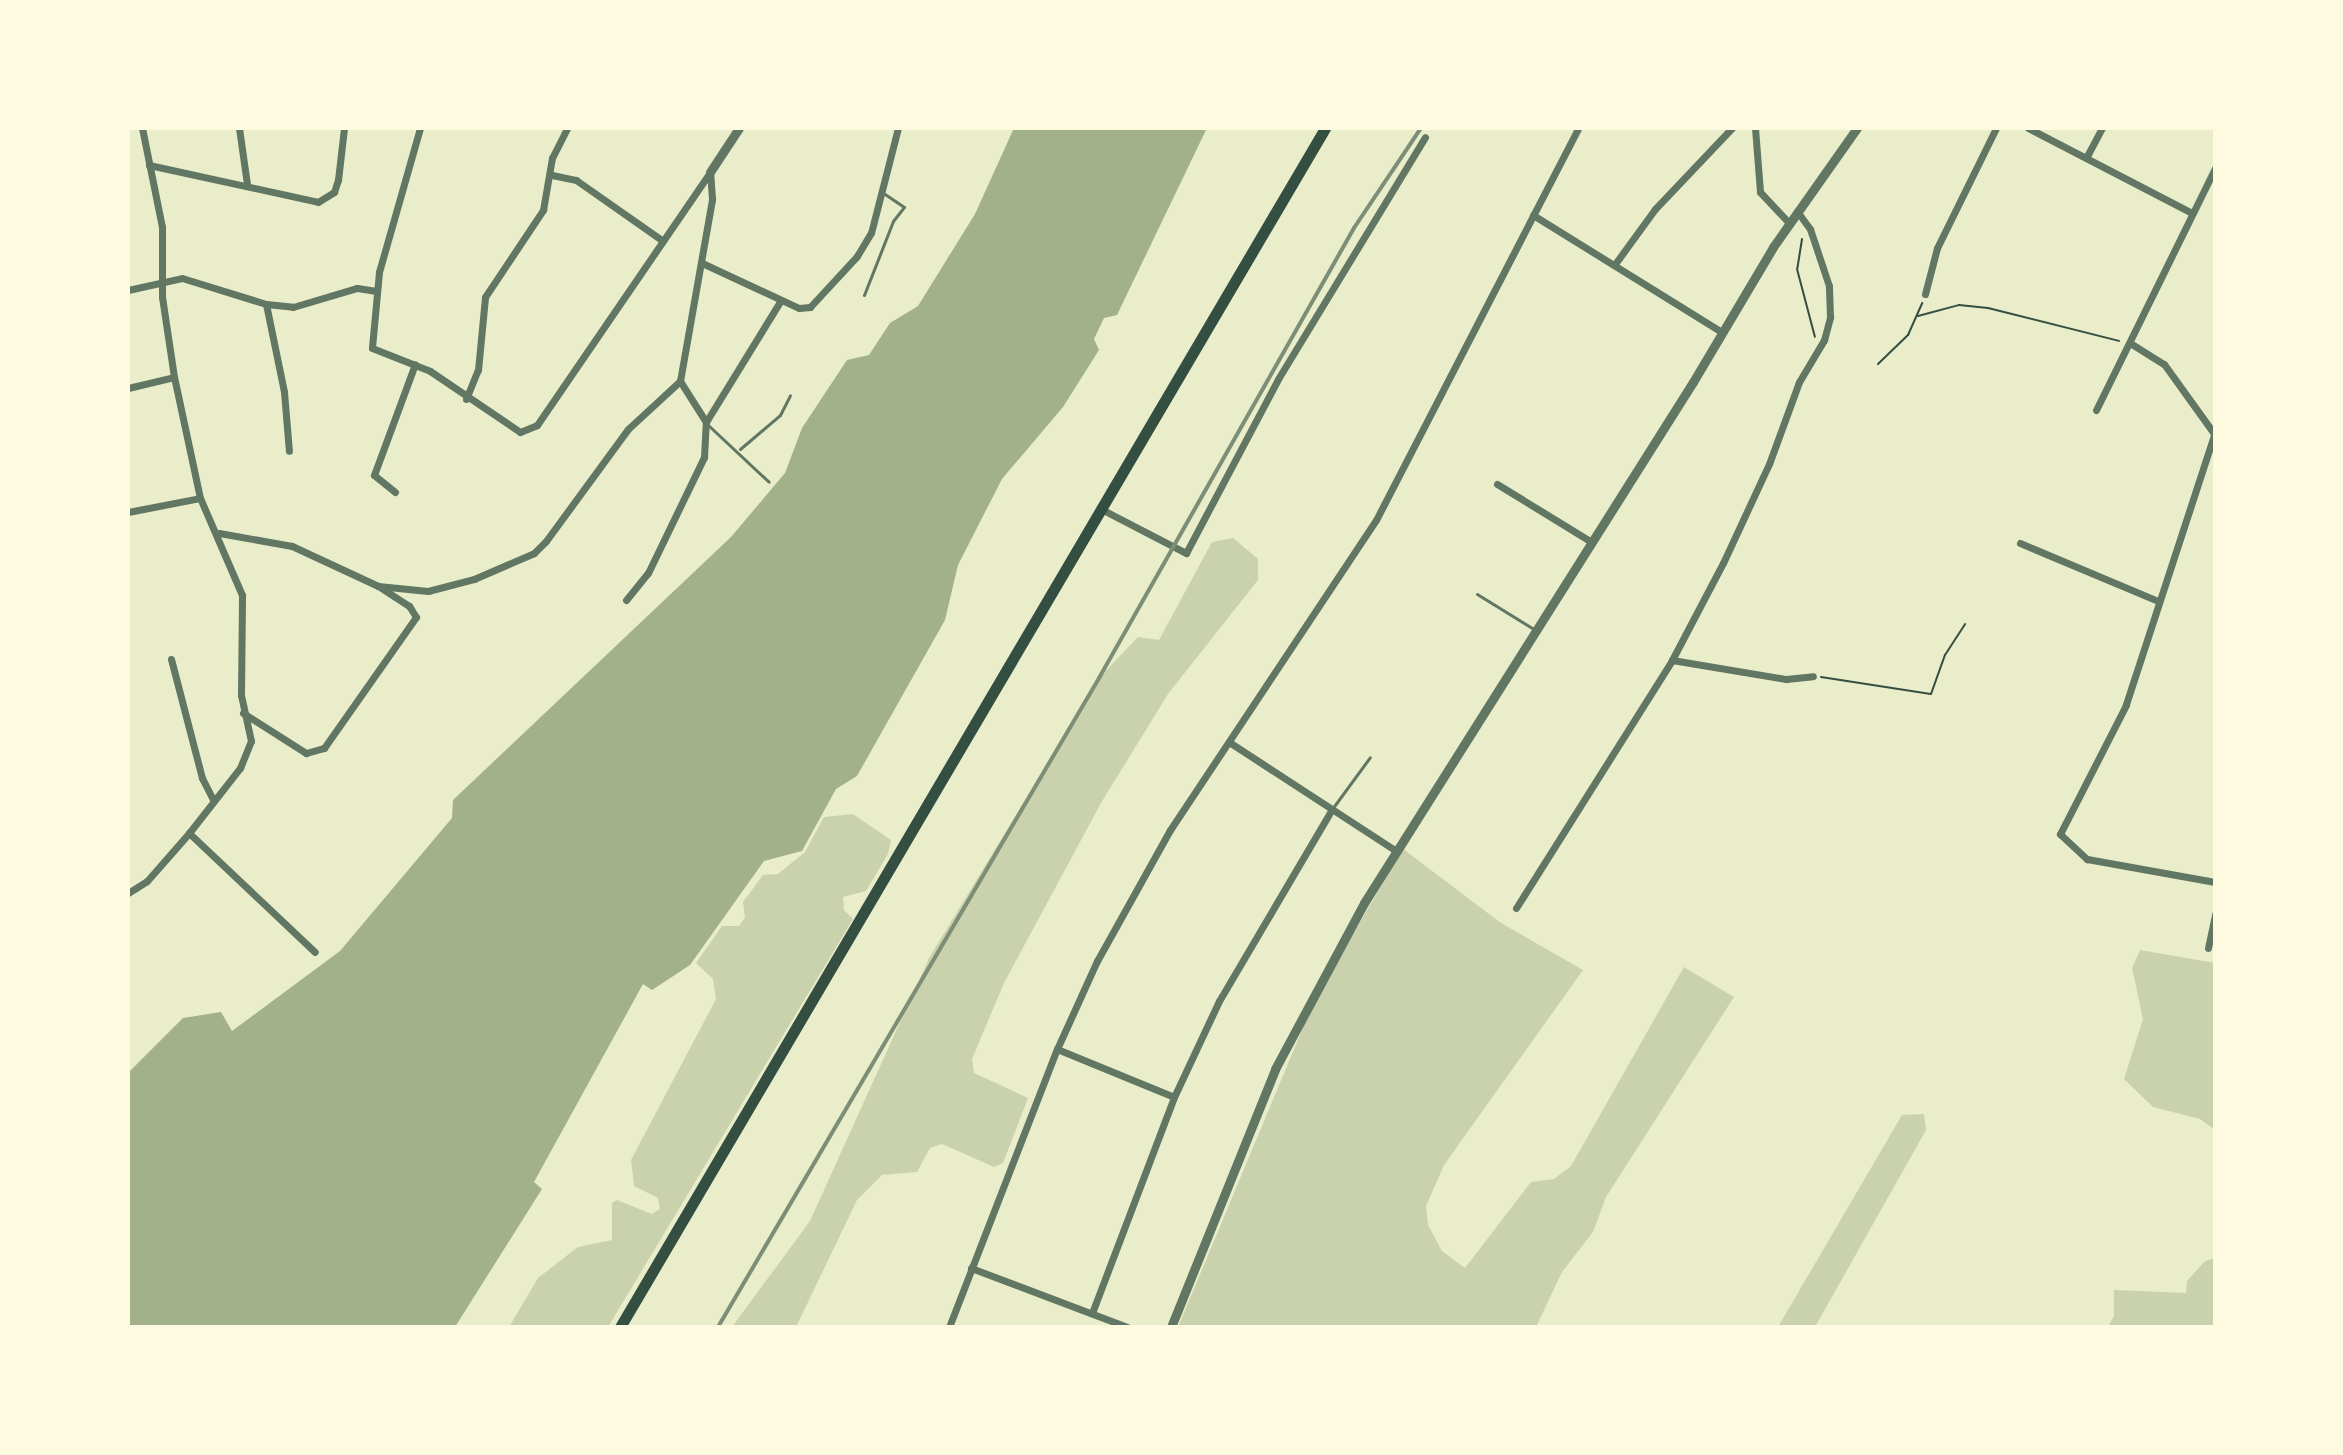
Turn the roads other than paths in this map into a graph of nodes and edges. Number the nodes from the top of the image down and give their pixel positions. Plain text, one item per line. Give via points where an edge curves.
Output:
1 (142, 128) edge
2 (239, 128) edge
3 (344, 128) edge
4 (420, 128) edge
5 (567, 128) edge
6 (739, 128) edge
7 (898, 128) edge
8 (1325, 128) edge
9 (1578, 128) edge
10 (1732, 128) edge
11 (1755, 128) edge
12 (1857, 128) edge
13 (1996, 128) edge
14 (2028, 128) edge
15 (2102, 128) edge
16 (1425, 137) dead end
17 (2086, 158) junction
18 (149, 165) junction
19 (2215, 168) edge
20 (710, 172) junction
21 (552, 175) junction
22 (247, 184) junction
23 (883, 193) junction
24 (1797, 211) junction
25 (2192, 213) junction
26 (1533, 215) junction
27 (1789, 223) junction
28 (663, 241) junction
29 (702, 263) junction
30 (1615, 264) junction
31 (164, 282) junction
32 (128, 290) edge
33 (375, 291) junction
34 (1925, 294) road end
35 (864, 295) dead end
36 (781, 300) junction
37 (266, 304) junction
38 (1722, 332) junction
39 (2130, 343) junction
40 (415, 364) junction
41 (174, 377) junction
42 (680, 381) junction
43 (128, 388) edge
44 (790, 395) dead end
45 (466, 399) junction
46 (2096, 410) dead end
47 (706, 422) junction
48 (2214, 435) edge
49 (740, 449) junction
50 (289, 451) dead end
51 (769, 482) dead end
52 (1497, 484) dead end
53 (395, 492) dead end
54 (200, 498) junction
55 (1101, 509) junction
56 (128, 512) edge
57 (219, 533) junction
58 (1590, 541) junction
59 (2020, 543) dead end
60 (378, 586) junction
61 (1477, 594) dead end
62 (626, 600) dead end
63 (2158, 601) junction
64 (1535, 630) junction
65 (171, 659) dead end
66 (1672, 660) junction
67 (1813, 676) road end
68 (243, 713) junction
69 (1229, 742) junction
70 (1370, 757) dead end
71 (213, 800) junction
72 (1331, 811) junction
73 (189, 833) junction
74 (1396, 851) junction
75 (2215, 882) edge
76 (128, 893) edge
77 (1516, 908) dead end
78 (2215, 914) edge
79 (2208, 948) dead end
80 (315, 952) dead end
81 (1057, 1049) junction
82 (1174, 1097) junction
83 (971, 1268) junction
84 (1092, 1313) junction
85 (1101, 1317) junction
86 (620, 1327) edge
87 (949, 1327) edge
88 (1097, 1327) edge
89 (1127, 1327) edge
90 (1171, 1327) edge

1 - 18 street
2 - 22 street
3 - 22 street via 338,180 326,199 302,199
4 - 33 street
5 - 21 street via 552,158
6 - 20 street
7 - 23 street
8 - 55 main road
9 - 26 street
10 - 30 street via 1655,209
11 - 27 street via 1760,192
12 - 24 street
13 - 34 street via 1937,248
14 - 17 street
15 - 17 street
16 - 55 street via 1278,379 1186,553
17 - 25 street
18 - 22 street
18 - 31 street via 162,227
19 - 25 street
20 - 28 street
20 - 29 street via 712,199
21 - 28 street via 576,180
21 - 45 street via 543,210 485,297 478,370
23 - 35 lane via 904,207 893,221
23 - 36 street via 871,233 832,285 805,309
24 - 27 street
24 - 66 street via 1810,229 1831,301 1818,349 1794,393 1769,464 1723,563
25 - 39 street
26 - 30 street
26 - 69 street via 1376,520
27 - 38 street
28 - 45 street via 537,425 527,432 509,428
29 - 36 street
29 - 42 street
30 - 38 street
31 - 32 street
31 - 37 street via 182,278
31 - 41 street
33 - 37 street via 357,288 293,307
33 - 40 street via 372,348
36 - 47 street
37 - 50 street via 284,392
38 - 58 street
39 - 46 street
39 - 48 street via 2164,364
40 - 45 street
40 - 53 street via 374,475
41 - 43 street
41 - 54 street
42 - 47 street
42 - 60 street via 628,429 534,553 450,587 428,591
44 - 49 lane via 780,415
47 - 49 lane via 724,444
47 - 62 street via 704,457 648,573
48 - 63 street
49 - 51 lane
52 - 58 street
54 - 56 street
54 - 57 street
55 - 86 main road
57 - 60 street via 292,546
57 - 68 street via 245,616
58 - 64 street
59 - 63 street
60 - 68 street via 409,606 416,617 320,752 309,754
61 - 64 lane
63 - 75 street via 2126,705 2060,834 2087,859
64 - 74 street
65 - 71 street via 202,778
66 - 67 street via 1786,679
66 - 77 street
68 - 71 street via 250,731 248,753
69 - 72 street
69 - 81 street via 1163,841
70 - 72 lane
71 - 73 street
72 - 74 street
72 - 82 street via 1259,926
73 - 76 street via 147,881
73 - 80 street
74 - 90 street via 1275,1069
78 - 79 street
81 - 82 street
81 - 83 street
82 - 84 street
83 - 84 street
83 - 87 street
84 - 85 street
85 - 88 street
85 - 89 street

